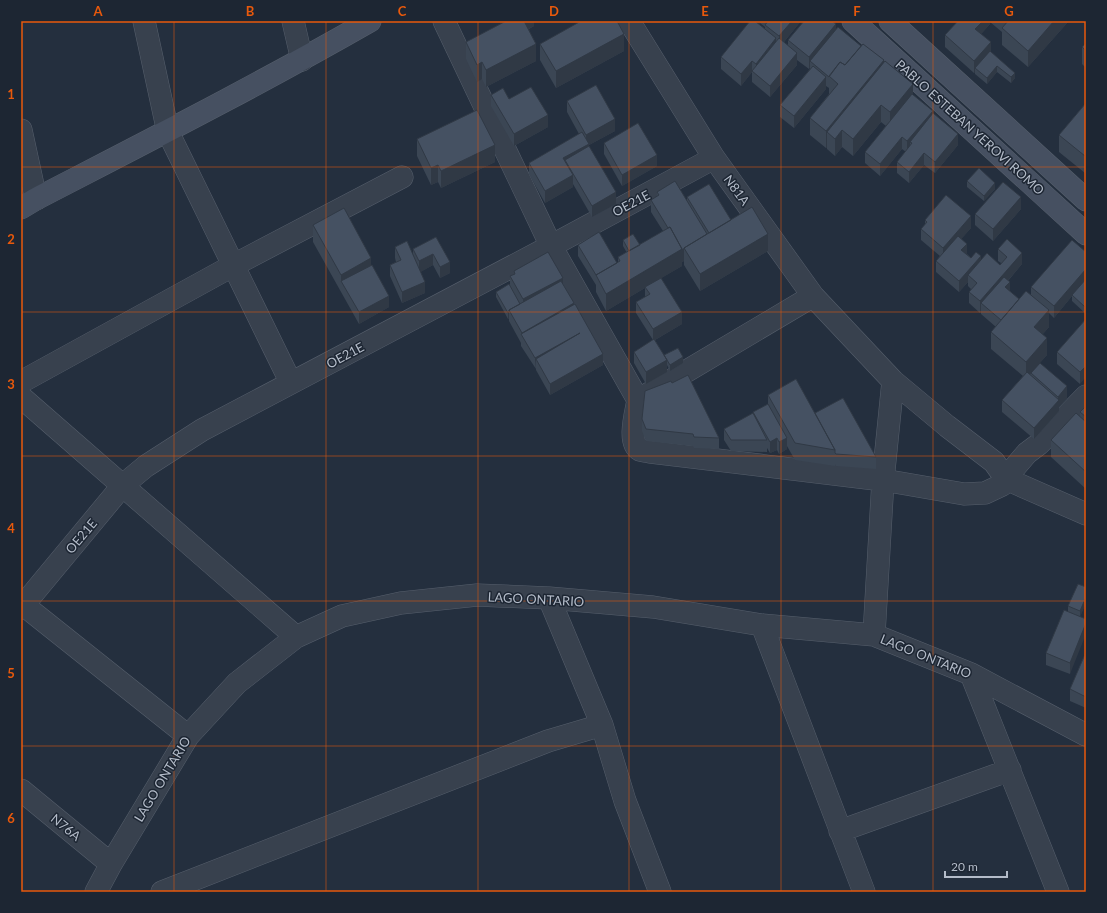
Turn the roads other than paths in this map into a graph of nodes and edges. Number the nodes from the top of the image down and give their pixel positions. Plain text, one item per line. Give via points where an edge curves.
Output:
1 (144, 21) edge
2 (293, 21) edge
3 (370, 21) edge
4 (444, 21) edge
5 (628, 21) edge
6 (853, 21) edge
7 (890, 21) edge
8 (302, 60) junction
9 (21, 130) edge
10 (168, 132) junction
11 (714, 158) junction
12 (402, 177) dead end
13 (1086, 200) edge
14 (28, 204) edge
15 (1086, 234) edge
16 (551, 246) junction
17 (234, 265) junction
18 (813, 296) junction
19 (894, 381) junction
20 (21, 382) edge
21 (291, 383) junction
22 (1086, 396) edge
23 (21, 397) edge
24 (638, 400) junction
25 (1006, 479) junction
26 (883, 480) junction
27 (123, 485) junction
28 (1086, 514) edge
29 (549, 598) junction
30 (22, 606) edge
31 (762, 625) junction
32 (874, 635) junction
33 (296, 637) junction
34 (971, 674) junction
35 (602, 725) junction
36 (1086, 735) edge
37 (188, 736) junction
38 (1010, 770) junction
39 (21, 790) edge
40 (840, 830) junction
41 (111, 864) junction
42 (96, 892) edge
43 (162, 892) edge
44 (660, 892) edge
45 (864, 892) edge
46 (1058, 892) edge

1 - 10 street
2 - 8 street
3 - 8 street
4 - 16 street
5 - 11 street, N81A
6 - 15 street, PABLO ESTEBAN YEROVI ROMO
7 - 13 street, PABLO ESTEBAN YEROVI ROMO
8 - 10 street
9 - 14 street
10 - 14 street
10 - 17 street
11 - 16 street, OE21E
11 - 18 street, N81A
12 - 17 street
16 - 21 street, OE21E
16 - 24 street
17 - 20 street
17 - 21 street
18 - 19 street, N81A
18 - 24 street
19 - 25 street, N81A via 994,462
19 - 26 street
21 - 27 street, OE21E via 202,430 146,466
22 - 25 street via 1027,454
23 - 27 street
24 - 26 street via 633,439 640,450
25 - 26 street via 1002,485 985,493 964,494
25 - 28 street
26 - 32 street
27 - 30 street, OE21E
27 - 33 street
29 - 31 street, LAGO ONTARIO via 653,608
29 - 33 street, LAGO ONTARIO via 477,595 401,603 342,616
29 - 35 street
30 - 37 street
31 - 32 street, LAGO ONTARIO
31 - 40 street
32 - 34 street, LAGO ONTARIO
33 - 37 street, LAGO ONTARIO via 237,683
34 - 36 street, LAGO ONTARIO
34 - 38 street
35 - 43 street via 548,741
35 - 44 street via 625,801
37 - 41 street, LAGO ONTARIO
38 - 40 street
38 - 46 street
39 - 41 street, N76A
40 - 45 street
41 - 42 street, LAGO ONTARIO

